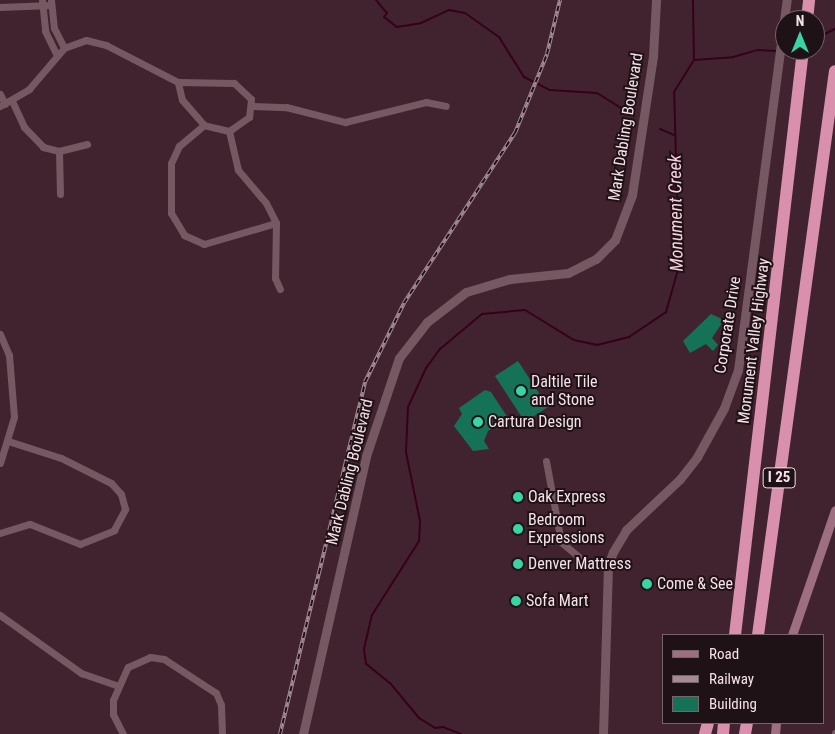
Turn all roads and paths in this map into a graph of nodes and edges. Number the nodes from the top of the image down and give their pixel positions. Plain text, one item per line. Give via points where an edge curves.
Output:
1 (656, 0) edge
2 (787, 0) edge
3 (51, 2) edge
4 (42, 3) edge
5 (0, 8) edge
6 (64, 48) junction
7 (56, 54) junction
8 (802, 60) edge
9 (835, 71) edge
10 (178, 82) junction
11 (0, 94) edge
12 (6, 104) edge
13 (252, 106) junction
14 (446, 106) dead end
15 (204, 125) junction
16 (229, 131) junction
17 (87, 144) dead end
18 (59, 151) junction
19 (60, 194) dead end
20 (276, 223) junction
21 (280, 289) dead end
22 (0, 334) edge
23 (8, 441) junction
24 (546, 461) dead end
25 (0, 464) edge
26 (835, 510) edge
27 (750, 514) junction
28 (0, 533) edge
29 (608, 565) junction
30 (0, 615) edge
31 (726, 634) edge
32 (735, 634) edge
33 (758, 634) edge
34 (792, 634) edge
35 (118, 686) junction
36 (123, 734) edge
37 (222, 734) edge
38 (303, 734) edge
39 (603, 734) edge

1 - 38 street, Mark Dabling Boulevard via 653,56 632,195 615,240 596,259 568,273 510,279 466,292 427,322 399,358 366,456
2 - 29 street, Corporate Drive via 738,370 724,408 697,456 680,479 626,530
3 - 4 street
3 - 6 street via 54,28
4 - 5 street
4 - 7 street via 45,31
6 - 7 street
6 - 10 street via 79,41 94,41
7 - 12 street via 29,89
8 - 27 highway, Monument Valley Highway / I 25
9 - 33 highway, I 25
10 - 13 street via 234,83 248,92
10 - 15 street via 182,100
11 - 12 street
12 - 18 street via 37,142
13 - 14 street via 286,107 345,122 426,102
13 - 16 street via 243,124
15 - 16 street
15 - 20 street via 179,146 171,163 171,212 184,235 204,244
16 - 20 street via 238,170 266,203
17 - 18 street
18 - 19 street
20 - 21 street via 275,278
22 - 23 street via 9,355 14,410
23 - 25 street
23 - 28 street via 61,458 111,484 121,494 125,509 114,530 80,544 30,524
24 - 29 street via 561,542 584,561
26 - 34 main road
27 - 31 highway via 741,541
27 - 32 highway, Monument Valley Highway / I 25
29 - 39 street, Corporate Drive
30 - 35 street via 81,672
35 - 36 street via 112,707
35 - 37 street via 123,672 133,663 150,657 164,659 216,693 221,705

